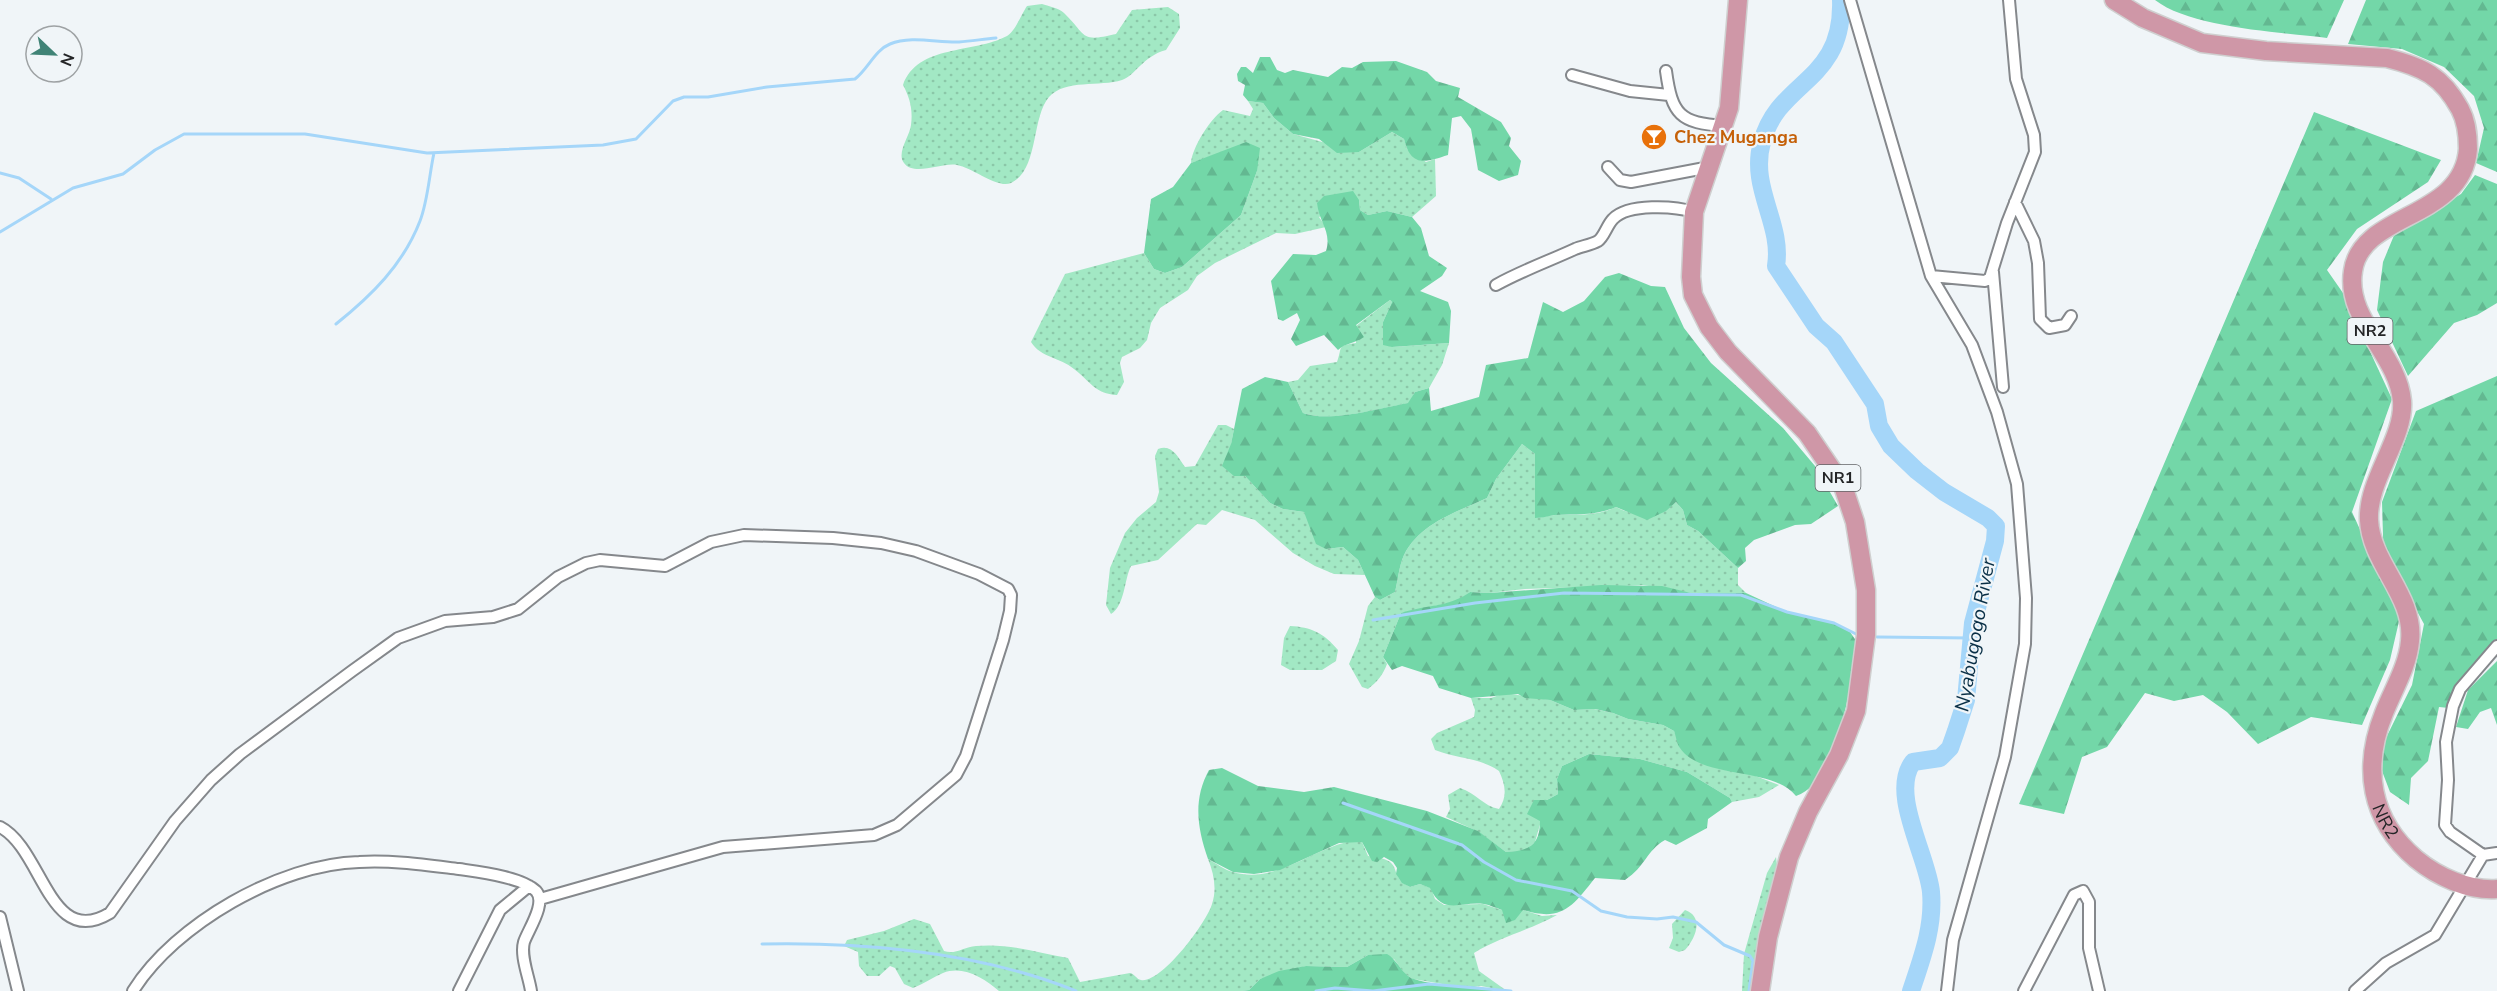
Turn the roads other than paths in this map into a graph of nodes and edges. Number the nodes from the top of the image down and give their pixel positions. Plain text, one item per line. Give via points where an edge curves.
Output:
1 (1738, 0) edge
2 (1850, 0) edge
3 (2009, 0) edge
4 (2114, 0) edge
5 (1666, 71) dead end
6 (1572, 75) dead end
7 (1669, 95) junction
8 (1724, 126) junction
9 (1608, 167) dead end
10 (1710, 167) junction
11 (2015, 202) junction
12 (1694, 212) junction
13 (1993, 271) junction
14 (1931, 276) junction
15 (1496, 285) dead end
16 (2072, 316) dead end
17 (2003, 387) dead end
18 (2497, 646) edge
19 (0, 827) edge
20 (2497, 853) edge
21 (2483, 855) junction
22 (2467, 885) junction
23 (529, 886) junction
24 (2497, 889) edge
25 (540, 898) junction
26 (0, 917) edge
27 (18, 991) edge
28 (133, 991) edge
29 (459, 991) edge
30 (531, 991) edge
31 (1760, 991) edge
32 (1947, 991) edge
33 (2024, 991) edge
34 (2099, 991) edge
35 (2355, 991) edge

1 - 8 highway, NR1
2 - 14 street
3 - 11 street via 2016,80 2035,144 2033,161
4 - 22 highway, NR2 / NR2 via 2143,18 2202,43 2405,62 2439,79 2464,116 2467,158 2457,183 2361,249 2352,282 2356,301 2391,368 2402,403 2400,420 2370,498 2369,522 2374,549 2402,600 2411,632 2408,656 2377,733 2370,777 2384,819 2398,841 2433,872
5 - 7 street
6 - 7 street via 1630,91
7 - 8 street via 1684,119 1700,125
8 - 10 highway, NR1
9 - 10 street via 1620,180 1631,182
10 - 12 highway, NR1
11 - 13 street
11 - 16 street via 2034,241 2040,319 2049,328 2065,325
12 - 15 street via 1656,208 1627,211 1615,216 1599,241
12 - 31 highway, NR1 via 1691,278 1699,310 1728,352 1807,433 1843,486 1855,522 1866,590 1866,635 1856,711 1789,857 1768,937
13 - 14 street via 1985,281
13 - 17 street
14 - 32 street via 1972,345 1997,412 2017,484 2026,598 2025,644 2014,718 1953,940
18 - 21 street via 2460,689 2446,742 2445,825
19 - 25 street via 21,843 59,911 96,922 110,913 175,821 211,780 352,671 398,638 445,621 493,617 518,609 558,577 586,563 600,560 665,566 711,542 744,534 833,538 916,551 1008,589 1010,611 1003,640 966,756 956,775 897,825 874,835 723,847
20 - 21 street
21 - 22 street
22 - 24 highway, NR2 / NR2
22 - 35 street via 2435,935 2386,963
23 - 25 street
23 - 28 street via 489,873 420,864 358,861 324,867 259,888 225,905 150,967
23 - 29 street via 500,910
25 - 30 street via 523,945
26 - 27 street
33 - 34 street via 2074,895 2083,891 2089,902 2089,948

